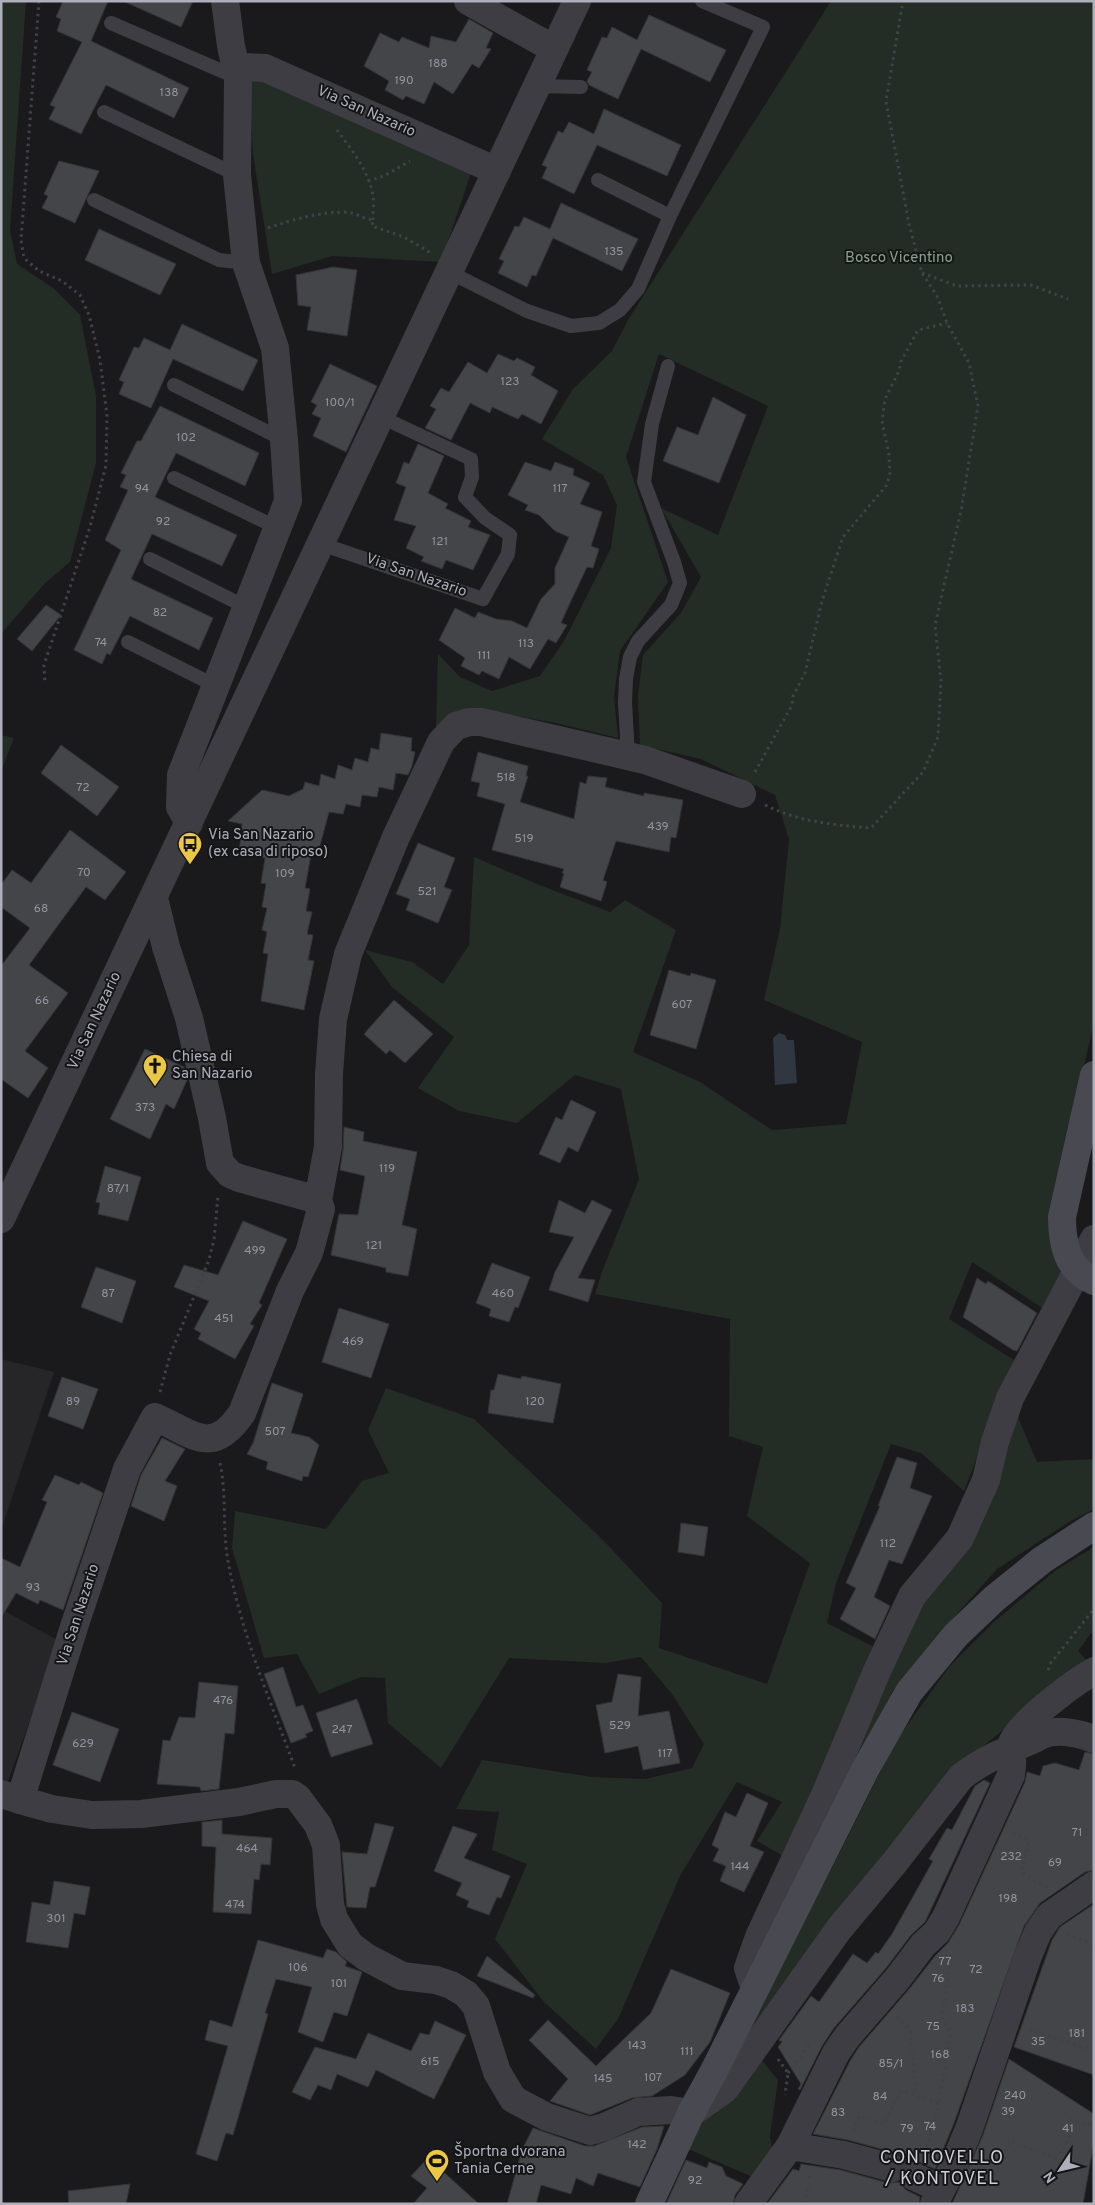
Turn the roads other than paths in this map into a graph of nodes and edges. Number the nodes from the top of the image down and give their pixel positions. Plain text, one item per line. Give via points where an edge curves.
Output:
1 (225, 1) edge
2 (468, 1) edge
3 (577, 1) edge
4 (702, 1) edge
5 (111, 23) dead end
6 (554, 48) junction
7 (238, 78) junction
8 (537, 86) junction
9 (581, 87) dead end
10 (104, 112) dead end
11 (497, 171) junction
12 (237, 175) junction
13 (598, 180) dead end
14 (94, 200) dead end
15 (670, 216) junction
16 (246, 263) junction
17 (449, 272) junction
18 (668, 366) dead end
19 (174, 385) dead end
20 (381, 417) junction
21 (284, 440) junction
22 (174, 478) dead end
23 (276, 527) junction
24 (321, 544) junction
25 (150, 559) dead end
26 (246, 607) junction
27 (128, 642) dead end
28 (216, 686) junction
29 (628, 756) junction
30 (742, 794) road end
31 (189, 823) junction
32 (154, 898) junction
33 (1094, 1075) edge
34 (318, 1200) junction
35 (1, 1220) edge
36 (1094, 1239) edge
37 (1086, 1275) edge
38 (1094, 1526) edge
39 (1094, 1671) edge
40 (1094, 1739) edge
41 (1010, 1748) junction
42 (10, 1797) edge
43 (1094, 1885) edge
44 (755, 1989) junction
45 (691, 2113) junction
46 (790, 2146) junction
47 (919, 2183) edge
48 (649, 2204) edge
49 (748, 2204) edge

1 - 7 street
2 - 6 street
3 - 6 street, Via San Nazario
4 - 15 lane via 763,26
5 - 7 lane
6 - 8 street, Via San Nazario
7 - 11 street, Via San Nazario via 244,67 265,68
7 - 12 street
8 - 9 lane
8 - 11 street, Via San Nazario
10 - 12 lane
11 - 17 street, Via San Nazario
12 - 16 street
13 - 15 lane
14 - 16 lane via 219,260
15 - 17 lane via 638,289 620,310 599,323 571,326 562,323 527,311
16 - 21 street via 275,348
17 - 20 street, Via San Nazario
18 - 29 lane via 652,424 644,482 680,583 671,605 638,641 630,656 625,702
19 - 21 lane
20 - 24 street, Via San Nazario
20 - 24 lane, Via San Nazario via 471,459 472,477 465,497 485,518 510,535 508,554 483,599
21 - 23 street via 288,501
22 - 23 lane
23 - 26 street
24 - 31 street, Via San Nazario
25 - 26 lane
26 - 28 street
27 - 28 lane
28 - 31 street via 181,775 180,807
29 - 30 street
29 - 34 street via 481,722 456,726 440,742 396,837 348,954 333,1018 328,1147
31 - 32 street, Via San Nazario
32 - 34 street via 189,1018 220,1162 230,1174 239,1178
32 - 35 street, Via San Nazario
33 - 37 main road via 1062,1217 1062,1237 1068,1256
34 - 42 street, Via San Nazario via 321,1209 309,1253 290,1291 242,1413 225,1433 205,1440 155,1417 128,1468 74,1627
36 - 37 street
37 - 44 street via 1010,1398 986,1480 960,1538 912,1596 759,1937 748,1968
38 - 44 main road via 1042,1560 995,1598 956,1635 909,1692 866,1768
39 - 41 street via 1034,1716 1017,1734
40 - 41 street via 1056,1731
41 - 45 street via 961,1777 838,1929 725,2089
41 - 46 street via 1011,1775 946,1917 842,2045
42 - 45 street via 52,1809 92,1815 141,1814 292,1794 318,1824 326,1845 330,1904 334,1919 350,1945 402,1976 436,1980 466,1994 476,2006 497,2072 513,2099 547,2116 590,2131 638,2112 671,2110
43 - 47 street via 1049,1916 1038,1932 954,2165
44 - 45 main road
45 - 48 main road
46 - 47 street via 844,2155
46 - 49 street

